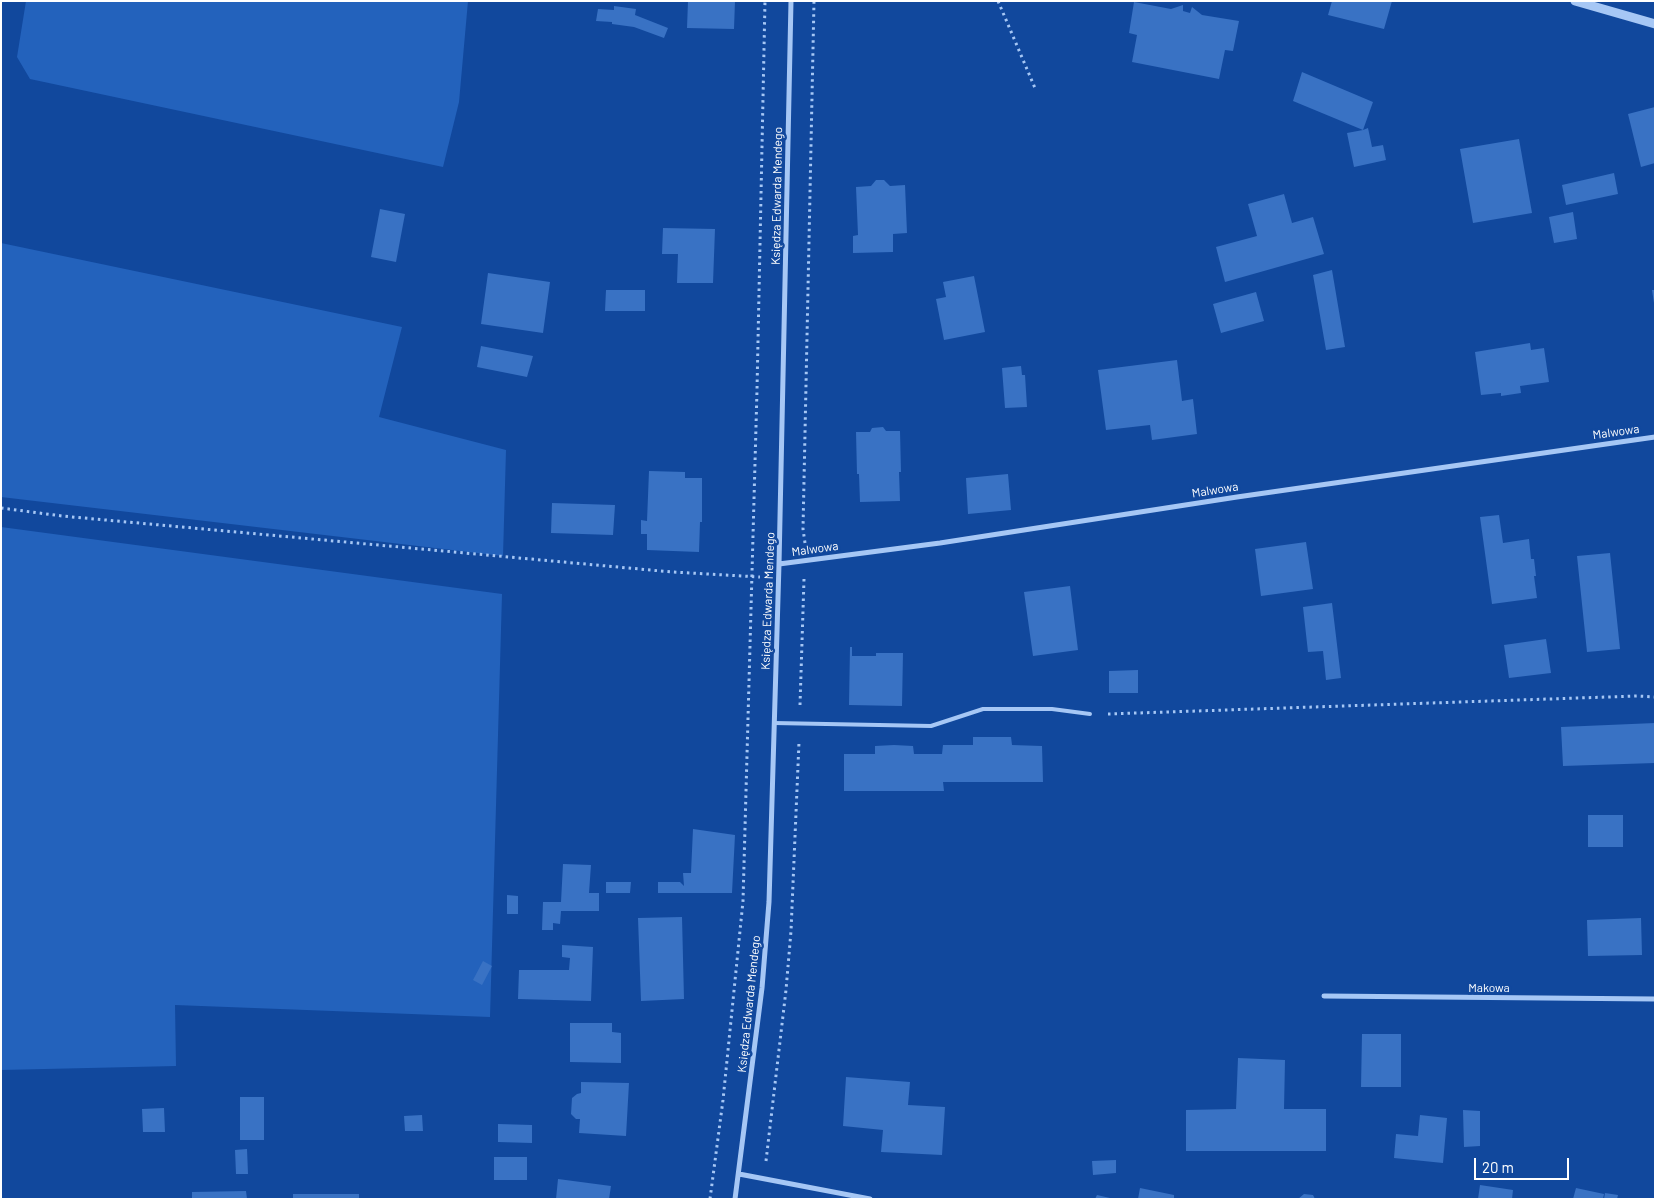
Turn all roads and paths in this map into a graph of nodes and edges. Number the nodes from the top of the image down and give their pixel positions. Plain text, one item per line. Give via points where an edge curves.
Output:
1 (764, 1) edge
2 (791, 1) edge
3 (814, 1) edge
4 (998, 1) edge
5 (1575, 1) edge
6 (1655, 24) edge
7 (1035, 88) dead end
8 (1655, 437) edge
9 (1, 508) edge
10 (804, 561) junction
11 (779, 564) junction
12 (752, 577) junction
13 (778, 578) junction
14 (1655, 697) edge
15 (1090, 714) joint
16 (774, 723) junction
17 (800, 723) junction
18 (1324, 996) dead end
19 (1655, 999) edge
20 (739, 1174) junction
21 (710, 1199) edge
22 (735, 1199) edge
23 (870, 1199) edge

1 - 12 path
2 - 11 street, Księdza Edwarda Mendego
3 - 10 path
4 - 7 path
5 - 6 street
8 - 10 street, Malwowa
9 - 12 path
10 - 11 street, Malwowa
10 - 17 path
11 - 13 street, Księdza Edwarda Mendego
12 - 13 path
12 - 21 path via 743,901 724,1100
13 - 16 street, Księdza Edwarda Mendego
14 - 15 path
15 - 17 lane via 1052,709 983,709 931,726
16 - 17 lane
16 - 20 street, Księdza Edwarda Mendego via 768,911
18 - 19 street, Makowa
20 - 22 street, Księdza Edwarda Mendego
20 - 23 street

